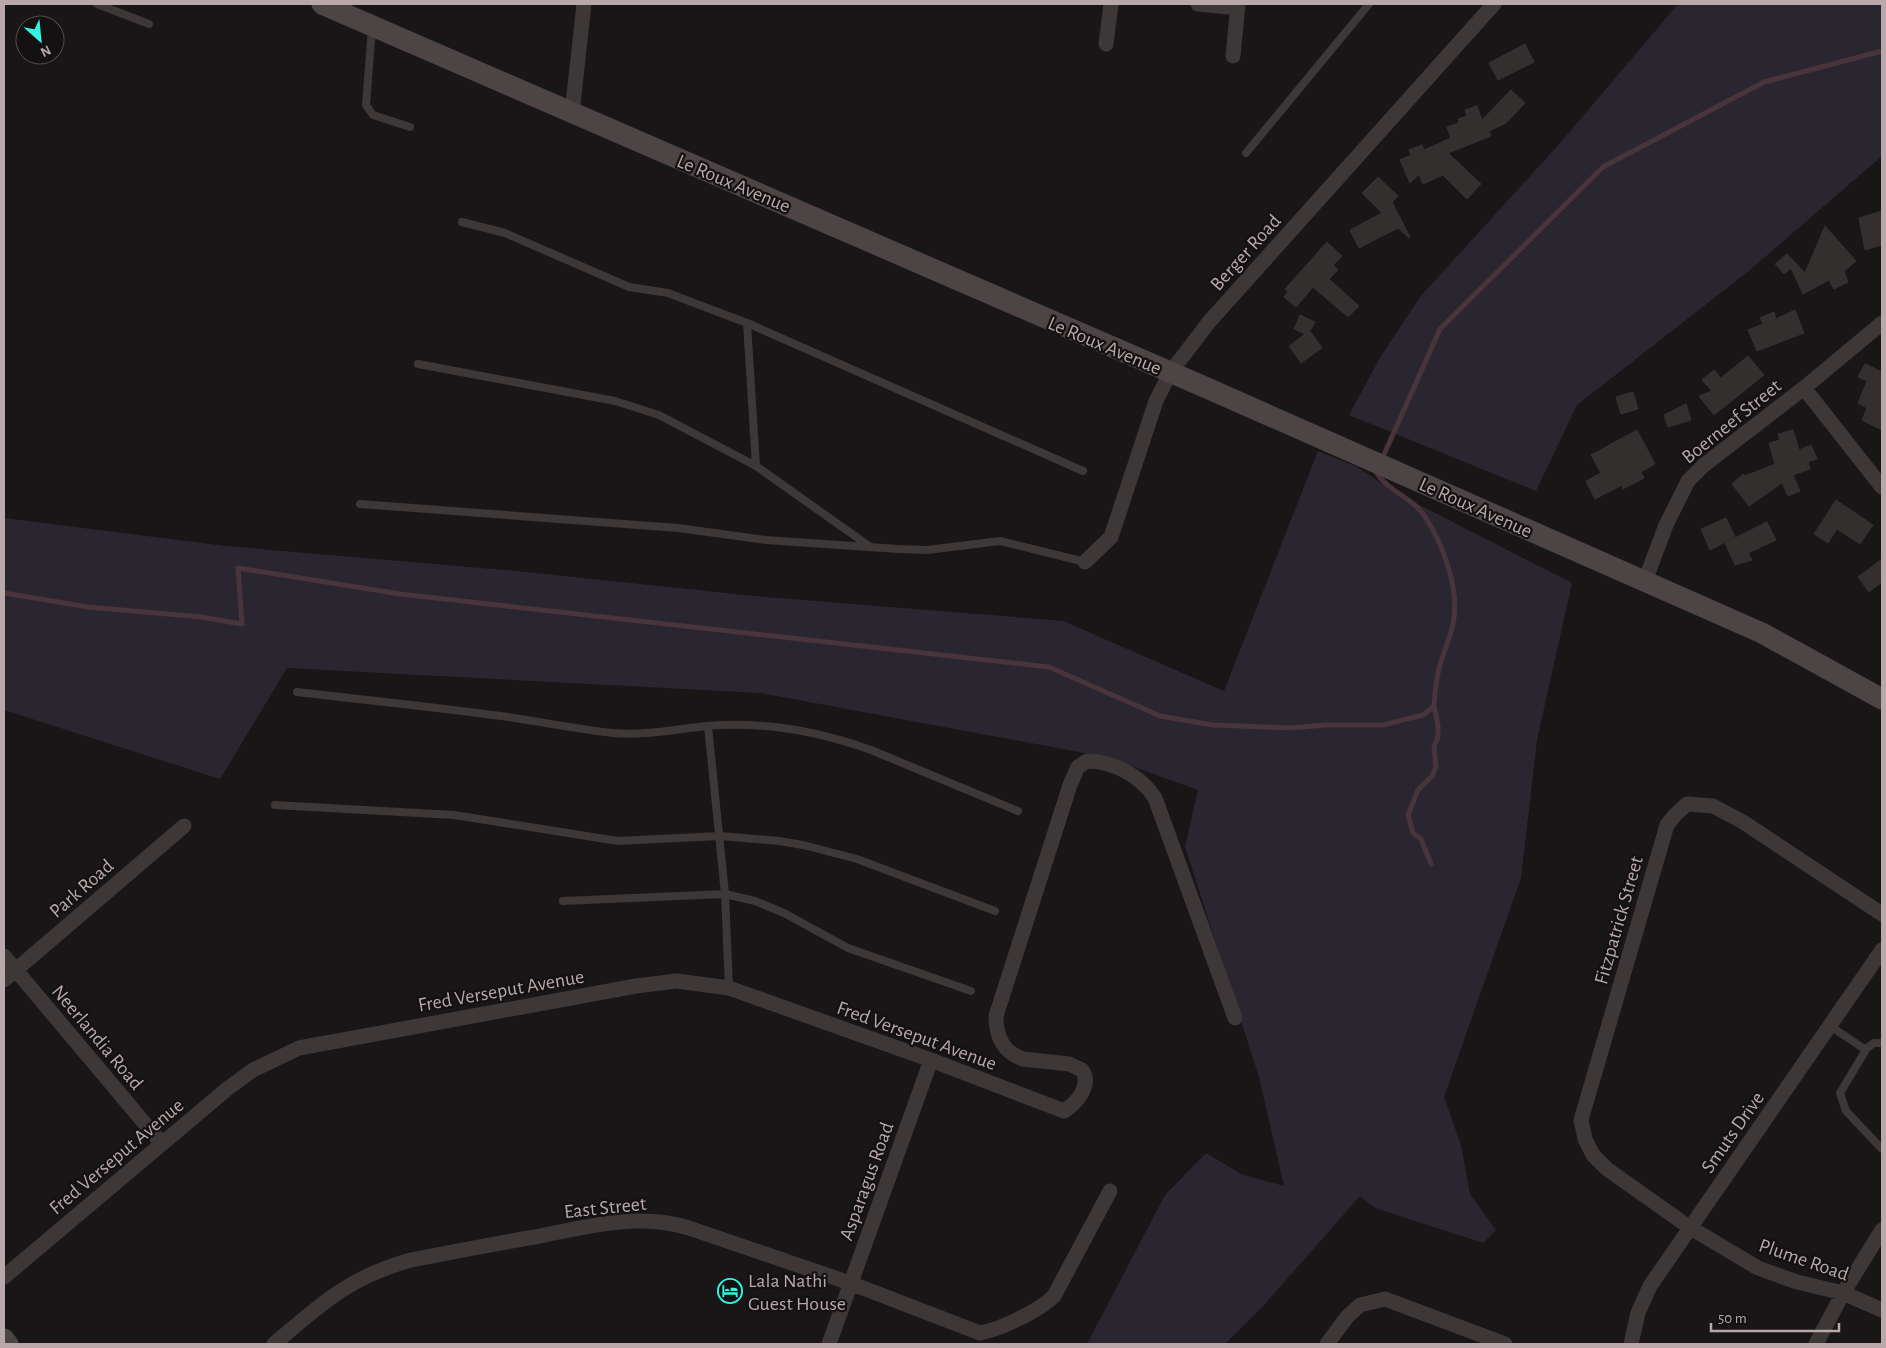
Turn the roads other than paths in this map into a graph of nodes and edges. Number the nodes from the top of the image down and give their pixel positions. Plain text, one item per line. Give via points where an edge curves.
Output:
1 (97, 4) edge
2 (322, 4) edge
3 (584, 4) edge
4 (1111, 4) edge
5 (1198, 4) edge
6 (1369, 4) edge
7 (1494, 4) edge
8 (1238, 6) edge
9 (149, 24) dead end
10 (372, 26) junction
11 (1106, 44) dead end
12 (1233, 56) dead end
13 (572, 113) junction
14 (410, 127) dead end
15 (1246, 153) dead end
16 (462, 222) dead end
17 (747, 323) junction
18 (1882, 323) edge
19 (418, 364) dead end
20 (1170, 373) junction
21 (1804, 388) junction
22 (756, 466) junction
23 (1083, 471) dead end
24 (1882, 487) edge
25 (360, 504) dead end
26 (869, 546) junction
27 (1086, 562) joint
28 (1645, 580) junction
29 (297, 692) dead end
30 (1882, 699) edge
31 (708, 726) junction
32 (275, 805) dead end
33 (1018, 812) dead end
34 (184, 826) dead end
35 (720, 836) junction
36 (725, 894) junction
37 (564, 902) dead end
38 (995, 911) dead end
39 (1882, 914) edge
40 (1882, 950) edge
41 (4, 956) edge
42 (10, 975) edge
43 (729, 988) junction
44 (971, 991) dead end
45 (1235, 1018) dead end
46 (1830, 1026) junction
47 (1882, 1043) edge
48 (1867, 1048) junction
49 (931, 1060) junction
50 (162, 1144) junction
51 (1882, 1149) edge
52 (1110, 1191) dead end
53 (1689, 1227) junction
54 (1882, 1230) edge
55 (4, 1277) edge
56 (850, 1283) junction
57 (1843, 1293) junction
58 (1882, 1310) edge
59 (4, 1339) edge
60 (978, 1339) edge
61 (8, 1344) edge
62 (274, 1344) edge
63 (830, 1344) edge
64 (1327, 1344) edge
65 (1505, 1344) edge
66 (1631, 1344) edge
67 (1816, 1344) edge

1 - 9 lane
2 - 10 main road, Le Roux Avenue
3 - 13 street
4 - 11 street
5 - 8 street
6 - 15 lane
7 - 20 street, Berger Road via 1209,322
8 - 12 street
10 - 13 main road, Le Roux Avenue
10 - 14 lane via 366,105 373,115
13 - 20 main road, Le Roux Avenue
16 - 17 lane via 505,233 629,287 668,293
17 - 22 lane
17 - 23 lane
18 - 21 street, Boerneef Street
19 - 22 lane via 636,407 659,415
20 - 27 street, Berger Road via 1156,401 1111,537
20 - 28 main road, Le Roux Avenue
21 - 24 street
21 - 28 street, Boerneef Street via 1688,480
22 - 26 lane
25 - 26 lane
26 - 27 lane via 927,550 1000,541
28 - 30 main road, Le Roux Avenue via 1762,633
29 - 31 lane via 613,733 652,733
31 - 33 lane via 776,726 848,742
31 - 35 lane
32 - 35 lane via 454,815 618,841
34 - 42 street, Park Road
35 - 36 lane
35 - 38 lane via 803,844 857,859
36 - 37 lane
36 - 43 lane
36 - 44 lane via 755,901 784,913 848,948
39 - 53 street, Fitzpatrick Street via 1743,822 1713,806 1687,804 1668,825 1581,1120 1593,1155
40 - 46 street, Smuts Drive
41 - 42 street, Neerlandia Road
42 - 50 street, Neerlandia Road
43 - 49 street, Fred Verseput Avenue
43 - 50 street, Fred Verseput Avenue via 677,981 636,986 299,1048 253,1070
45 - 49 street, Fred Verseput Avenue via 1155,798 1147,785 1128,772 1098,762 1084,762 1078,767 1070,785 996,1016 1000,1041 1016,1057 1069,1064 1082,1070 1086,1081 1083,1090 1077,1101 1064,1111
46 - 48 lane
46 - 53 street, Smuts Drive
47 - 48 lane via 1874,1043
48 - 51 lane via 1842,1088 1840,1098 1846,1110
49 - 56 street, Asparagus Road
50 - 55 street, Fred Verseput Avenue
52 - 60 street via 1054,1296
53 - 57 street, Plume Road via 1758,1268
53 - 66 street, Smuts Drive via 1644,1298
54 - 57 street
56 - 60 street, East Street
56 - 62 street, East Street via 672,1223 636,1220 552,1233 385,1267 358,1278 324,1301
56 - 63 street, Asparagus Road
57 - 58 street, Plume Road
57 - 67 street
59 - 61 main road
64 - 65 street via 1360,1305 1385,1299

